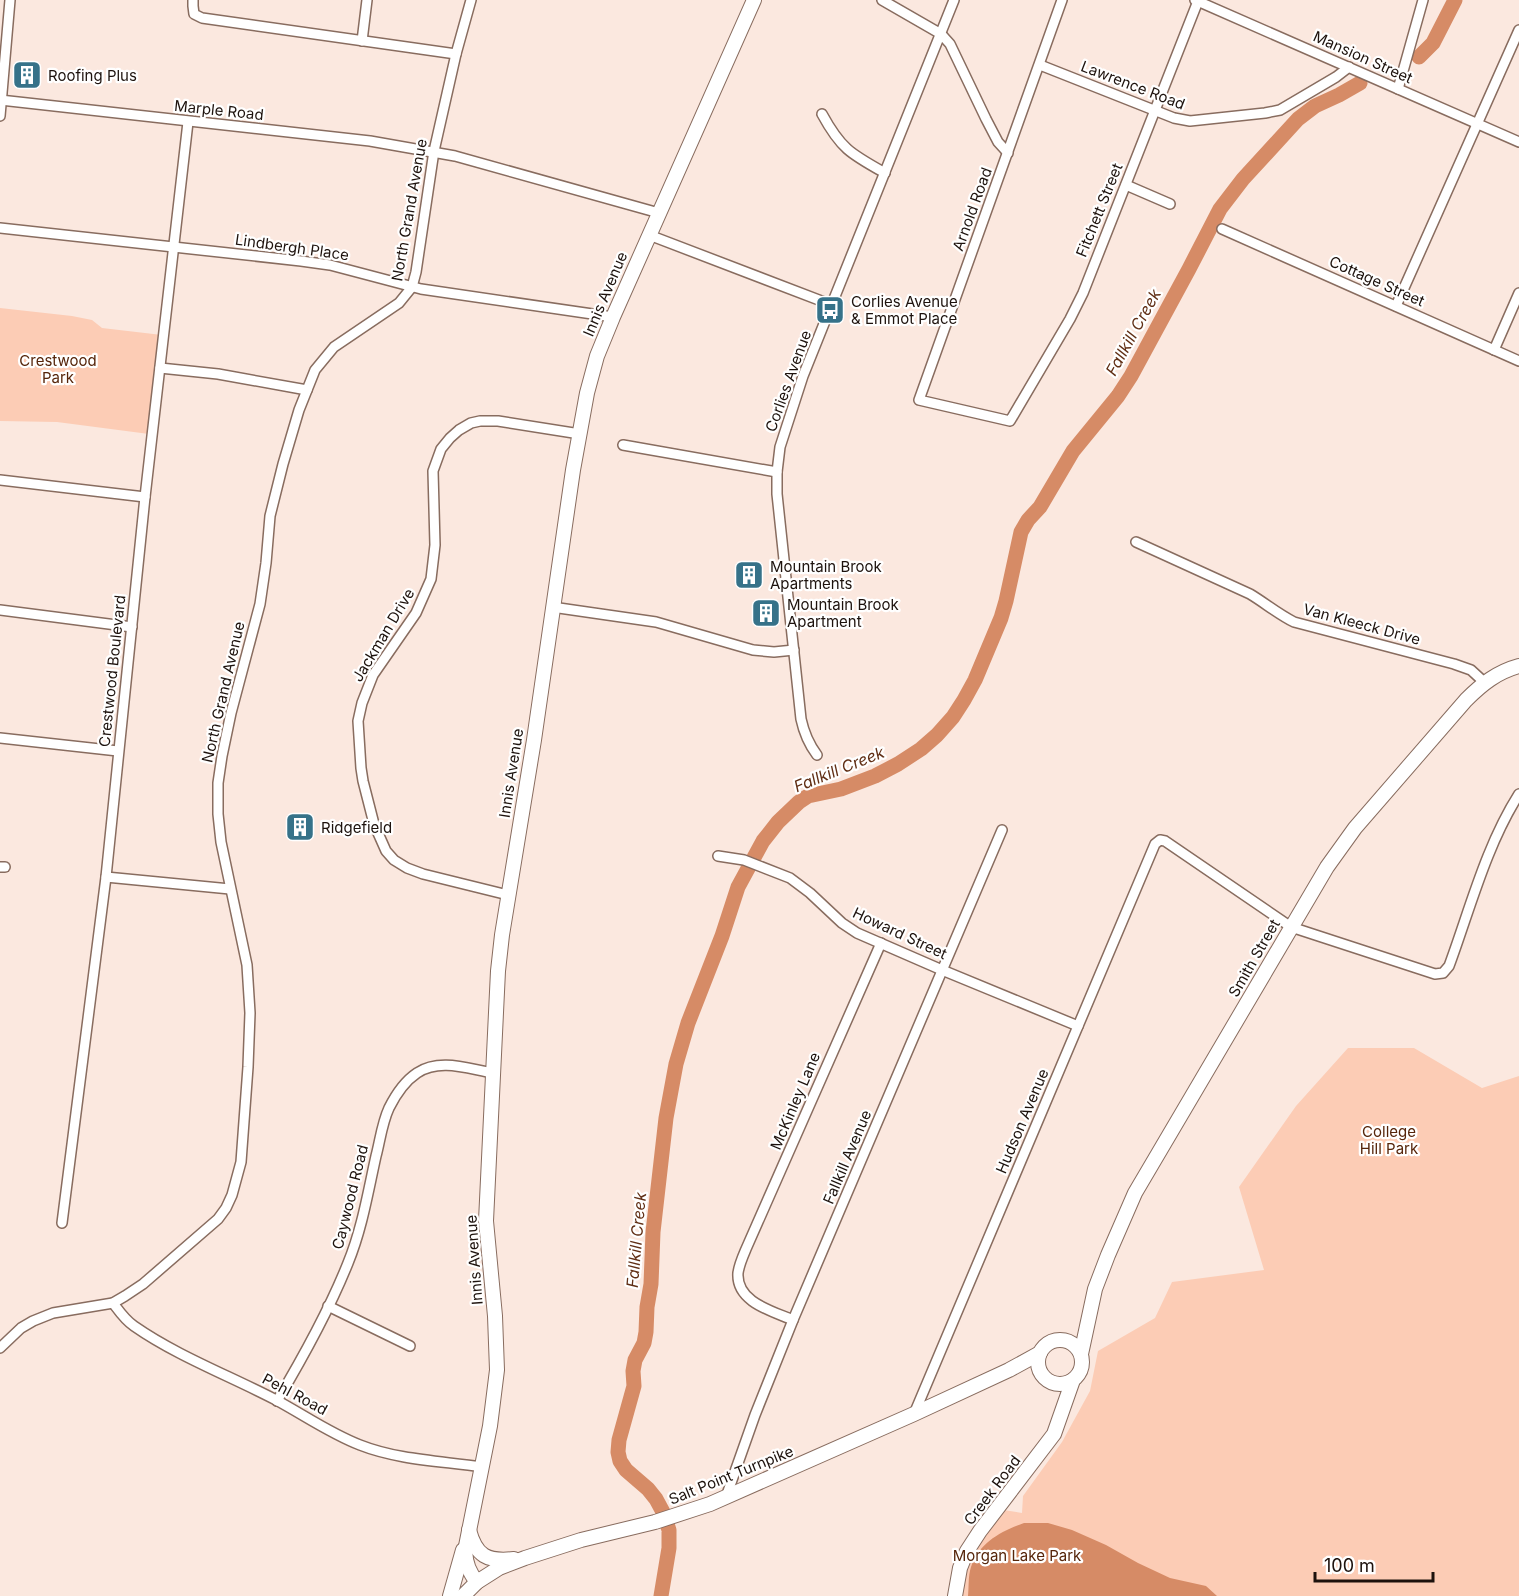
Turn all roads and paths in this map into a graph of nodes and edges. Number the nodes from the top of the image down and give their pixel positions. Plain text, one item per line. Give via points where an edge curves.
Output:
1 (10, 0) edge
2 (193, 0) edge
3 (368, 0) edge
4 (471, 0) edge
5 (754, 0) edge
6 (882, 0) edge
7 (954, 0) edge
8 (1062, 0) edge
9 (1423, 0) edge
10 (1196, 1) edge
11 (1519, 30) edge
12 (940, 34) junction
13 (362, 41) junction
14 (456, 54) junction
15 (1040, 65) junction
16 (1349, 67) junction
17 (1398, 89) junction
18 (1, 101) edge
19 (1155, 111) junction
20 (822, 114) dead end
21 (0, 116) edge
22 (188, 122) junction
23 (1478, 124) junction
24 (1519, 142) edge
25 (434, 151) junction
26 (1008, 153) junction
27 (885, 173) junction
28 (1125, 185) junction
29 (1170, 204) dead end
30 (659, 213) junction
31 (0, 228) edge
32 (1222, 229) dead end
33 (649, 235) junction
34 (173, 247) junction
35 (412, 287) junction
36 (1519, 292) edge
37 (832, 305) junction
38 (1396, 306) junction
39 (613, 317) junction
40 (1494, 350) junction
41 (1519, 361) edge
42 (160, 368) junction
43 (307, 390) junction
44 (1010, 421) joint
45 (579, 434) junction
46 (623, 445) dead end
47 (777, 472) junction
48 (0, 480) edge
49 (145, 497) junction
50 (1136, 543) dead end
51 (552, 607) junction
52 (0, 610) edge
53 (132, 627) junction
54 (794, 650) junction
55 (1519, 666) edge
56 (1484, 682) junction
57 (0, 738) edge
58 (118, 751) junction
59 (817, 754) dead end
60 (1519, 794) edge
61 (1002, 830) dead end
62 (718, 856) dead end
63 (106, 877) junction
64 (230, 889) junction
65 (508, 895) junction
66 (1292, 927) junction
67 (881, 943) junction
68 (942, 970) junction
69 (1078, 1026) junction
70 (493, 1073) junction
71 (62, 1223) dead end
72 (113, 1303) junction
73 (328, 1306) junction
74 (1088, 1317) junction
75 (793, 1320) junction
76 (1063, 1341) junction
77 (410, 1346) dead end
78 (0, 1348) edge
79 (1040, 1353) junction
80 (1081, 1354) junction
81 (1009, 1370) junction
82 (1040, 1370) junction
83 (1073, 1380) junction
84 (1055, 1384) junction
85 (277, 1401) junction
86 (1063, 1407) junction
87 (914, 1414) junction
88 (482, 1467) junction
89 (726, 1497) junction
90 (469, 1528) junction
91 (525, 1558) junction
92 (477, 1582) junction
93 (450, 1596) edge
94 (463, 1596) edge
95 (955, 1596) edge

1 - 18 street
2 - 13 street via 195,14 202,18
3 - 13 street
4 - 14 street, North Grand Avenue
5 - 30 street, Innis Avenue
6 - 12 street, Arnold Road
7 - 12 street, Corlies Avenue
8 - 15 street
9 - 17 street
10 - 16 street, Mansion Street
10 - 19 street, Fitchett Street
11 - 23 street
12 - 26 street, Arnold Road via 950,44 998,142
12 - 27 street, Corlies Avenue
13 - 14 street
14 - 25 street, North Grand Avenue
15 - 19 street, Lawrence Road
15 - 26 street
16 - 17 street, Mansion Street
16 - 19 street, Lawrence Road via 1287,108 1273,112 1190,121
17 - 23 street, Mansion Street
18 - 21 street
18 - 22 street, Marple Road
19 - 28 street, Fitchett Street
20 - 27 street via 842,145
22 - 25 street, Marple Road
22 - 34 street, Crestwood Boulevard
23 - 24 street, Mansion Street
23 - 38 street
25 - 30 street, Marple Road
25 - 35 street, North Grand Avenue
26 - 44 street, Arnold Road via 919,400
27 - 37 street, Corlies Avenue
28 - 29 street
28 - 44 street, Fitchett Street via 1077,305
30 - 33 street, Innis Avenue
31 - 34 street, Lindbergh Place
32 - 38 street, Cottage Street
33 - 37 street
33 - 39 street, Innis Avenue
34 - 35 street, Lindbergh Place via 330,265
34 - 42 street, Crestwood Boulevard
35 - 39 street, Lindbergh Place
35 - 43 street, North Grand Avenue via 399,303 334,347 315,370
36 - 40 street
37 - 47 street, Corlies Avenue via 803,376 780,447
38 - 40 street, Cottage Street
39 - 45 street, Innis Avenue via 597,356
40 - 41 street, Cottage Street
42 - 43 street
42 - 49 street, Crestwood Boulevard
43 - 64 street, North Grand Avenue via 270,516 260,604 222,756 218,814
45 - 51 street, Innis Avenue
45 - 65 street, Jackman Drive via 480,421 459,430 445,443 433,471 435,545 431,579 416,613 373,675 358,721 363,781 386,851 394,860 423,874
46 - 47 street
47 - 54 street, Corlies Avenue
48 - 49 street
49 - 53 street, Crestwood Boulevard
50 - 56 street, Van Kleeck Drive via 1250,594 1294,622 1454,664 1471,670
51 - 54 street via 656,622 753,650
51 - 65 street, Innis Avenue
52 - 53 street
53 - 58 street, Crestwood Boulevard
54 - 59 street, Corlies Avenue via 801,719 809,744
55 - 56 street, Smith Street
56 - 66 street, Smith Street via 1350,836
57 - 58 street
58 - 63 street, Crestwood Boulevard
60 - 66 street via 1497,836 1449,966 1443,973 1426,972
61 - 68 street, Fallkill Avenue
62 - 67 street, Howard Street via 744,860 790,878 842,923
63 - 64 street
63 - 71 street, Crestwood Boulevard
64 - 72 street, North Grand Avenue via 247,965 250,1002 244,1130 236,1182 218,1219 143,1284
65 - 70 street, Innis Avenue via 498,972
66 - 69 street, Hudson Avenue via 1160,840
66 - 74 street, Smith Street via 1135,1193 1098,1281
67 - 68 street, Howard Street
67 - 75 street, McKinley Lane via 738,1271 739,1283 748,1298
68 - 69 street, Howard Street
68 - 75 street, Fallkill Avenue
69 - 87 street, Hudson Avenue
70 - 73 street, Caywood Road via 438,1064 416,1074 400,1089 382,1130 359,1233
70 - 88 street, Innis Avenue via 486,1221 497,1370
72 - 78 street, North Grand Avenue via 53,1313 21,1328
72 - 85 street, Pehl Road via 133,1326
73 - 77 street
73 - 85 street, Caywood Road
74 - 76 street
74 - 80 street, Smith Street
75 - 89 street, Fallkill Avenue
76 - 79 street via 1050,1343
76 - 80 street via 1074,1345
79 - 81 street, Salt Point Turnpike
79 - 82 street
80 - 83 street via 1082,1368
81 - 82 street, Salt Point Turnpike
81 - 87 street, Salt Point Turnpike
82 - 84 street
83 - 84 street
83 - 86 street, Creek Road
84 - 86 street
85 - 88 street, Pehl Road via 361,1446
86 - 95 street, Creek Road via 1054,1434 967,1551
87 - 89 street, Salt Point Turnpike
88 - 90 street, Innis Avenue
89 - 91 street, Salt Point Turnpike via 655,1522
90 - 91 street via 478,1552 487,1558
90 - 92 street, Innis Avenue via 466,1564
90 - 93 street
91 - 92 street, Salt Point Turnpike
92 - 94 street, Salt Point Turnpike

